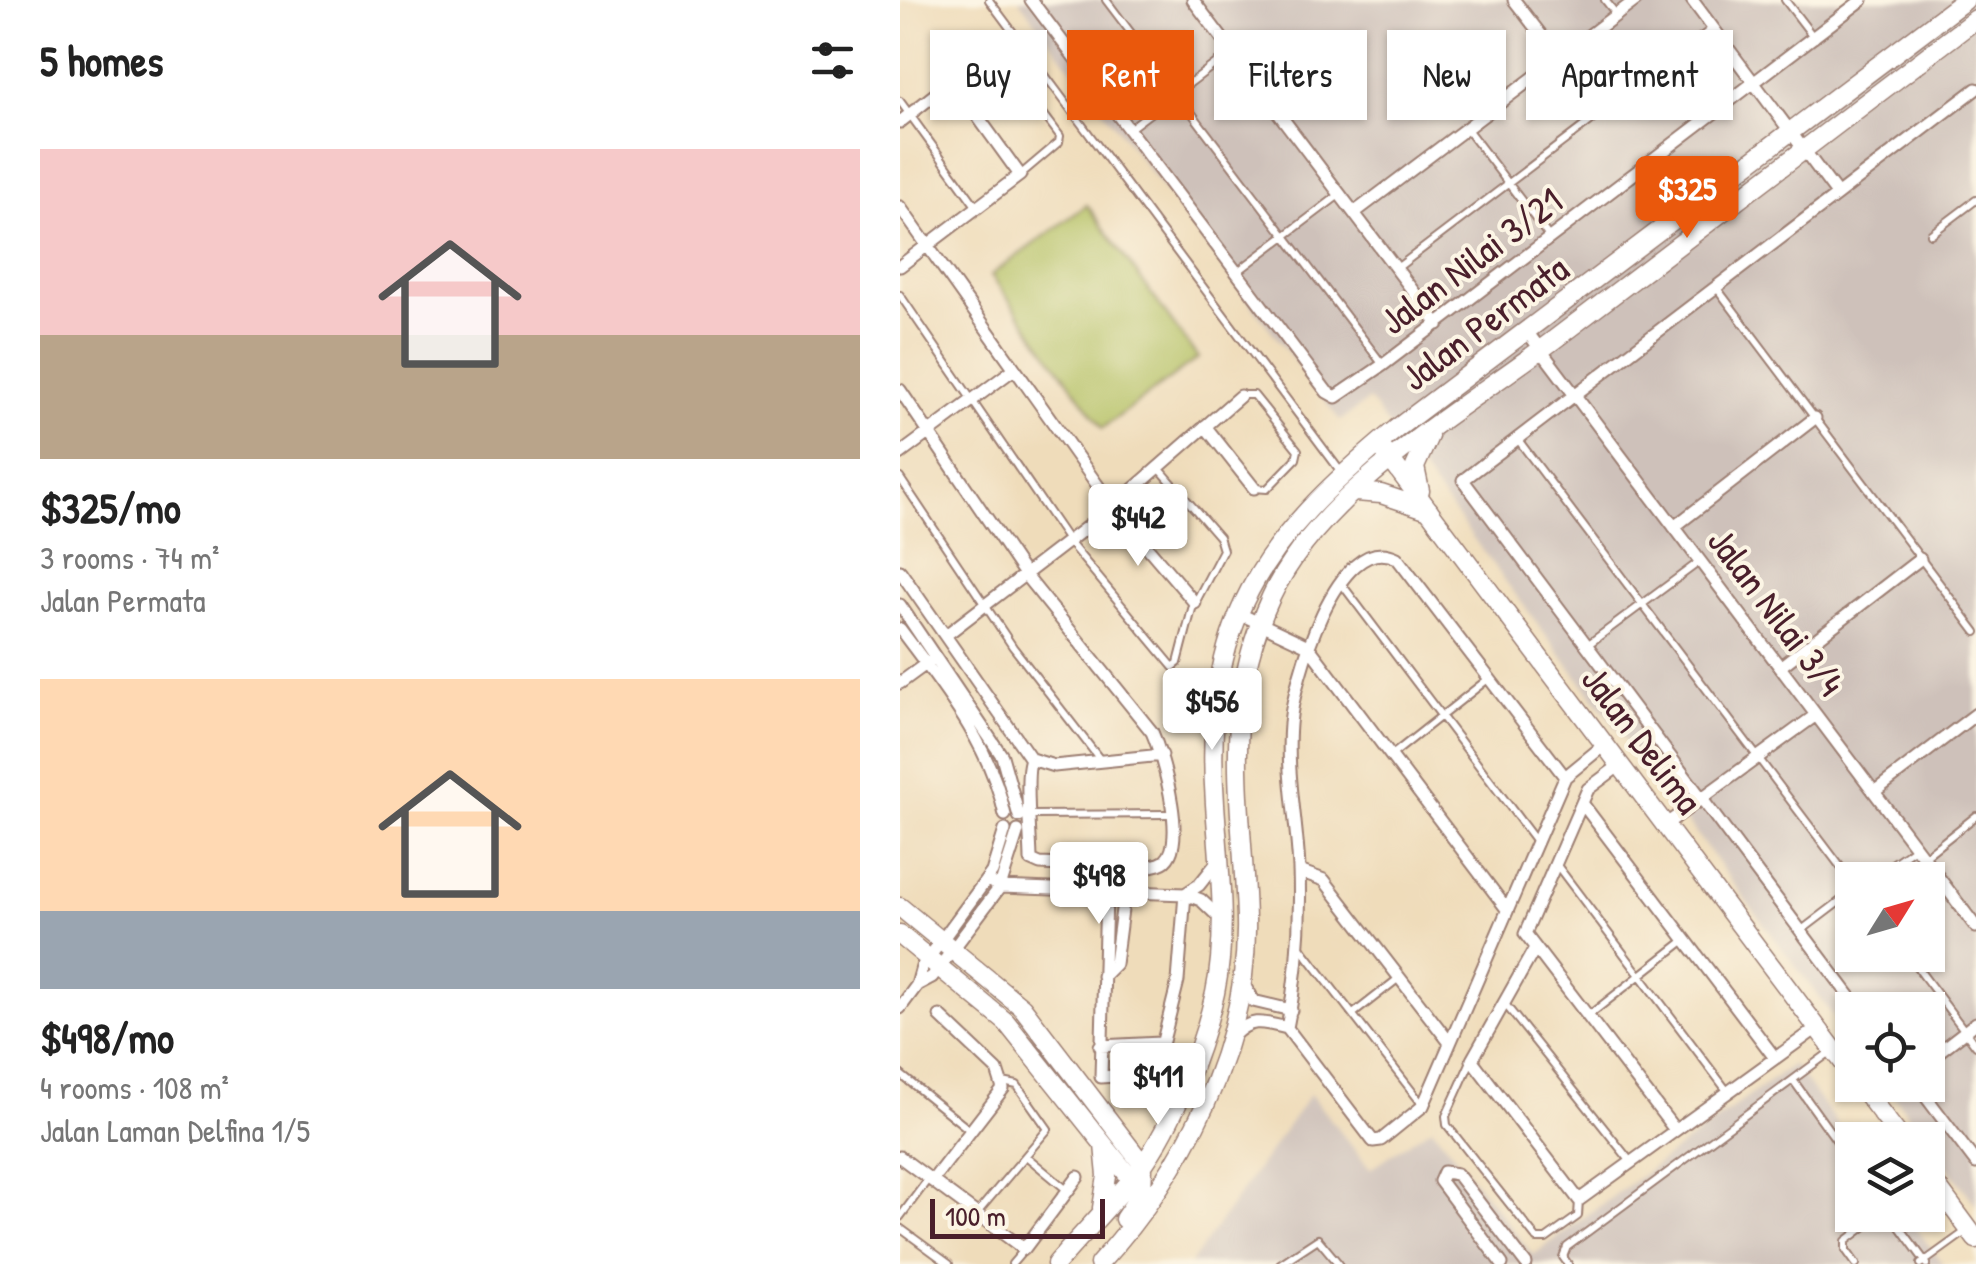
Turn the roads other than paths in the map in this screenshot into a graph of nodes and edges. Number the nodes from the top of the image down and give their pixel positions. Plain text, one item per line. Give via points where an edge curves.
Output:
1 (989, 0) edge
2 (1031, 0) edge
3 (1106, 0) edge
4 (1193, 0) edge
5 (1514, 0) edge
6 (1605, 0) edge
7 (1636, 0) edge
8 (1692, 0) edge
9 (1785, 0) edge
10 (1965, 0) edge
11 (1860, 3) edge
12 (1616, 15) junction
13 (1976, 19) edge
14 (1714, 28) junction
15 (1129, 30) edge
16 (1216, 30) edge
17 (1537, 30) edge
18 (1596, 30) edge
19 (1814, 39) junction
20 (1526, 83) edge
21 (1755, 84) junction
22 (1976, 89) edge
23 (930, 98) edge
24 (900, 101) edge
25 (1194, 117) edge
26 (905, 118) edge
27 (1047, 118) edge
28 (981, 120) edge
29 (1141, 120) edge
30 (1284, 120) edge
31 (1467, 128) junction
32 (1129, 129) junction
33 (1791, 132) junction
34 (1804, 150) junction
35 (1020, 174) junction
36 (1509, 183) junction
37 (1340, 194) junction
38 (1837, 194) junction
39 (1976, 200) edge
40 (976, 206) junction
41 (900, 207) edge
42 (1354, 213) junction
43 (1931, 234) dead end
44 (1285, 236) junction
45 (1550, 238) junction
46 (928, 246) junction
47 (900, 266) edge
48 (1396, 268) junction
49 (1237, 272) junction
50 (1715, 286) junction
51 (900, 295) edge
52 (1438, 324) junction
53 (1528, 333) junction
54 (1541, 350) junction
55 (1383, 366) junction
56 (1014, 369) junction
57 (900, 390) edge
58 (1573, 393) junction
59 (1240, 396) joint
60 (972, 399) junction
61 (1814, 418) junction
62 (1205, 426) junction
63 (930, 430) junction
64 (1432, 430) junction
65 (1516, 436) junction
66 (1379, 444) junction
67 (900, 454) edge
68 (1392, 462) junction
69 (1159, 468) junction
70 (1342, 473) junction
71 (900, 478) edge
72 (1254, 488) joint
73 (1356, 492) junction
74 (1113, 507) junction
75 (1428, 510) junction
76 (1674, 527) junction
77 (1069, 542) junction
78 (1920, 559) junction
79 (1700, 562) junction
80 (900, 571) edge
81 (1026, 576) junction
82 (1340, 582) junction
83 (1195, 603) junction
84 (984, 604) junction
85 (1642, 604) junction
86 (900, 605) edge
87 (1238, 613) junction
88 (1260, 623) junction
89 (900, 629) edge
90 (1976, 632) edge
91 (946, 634) junction
92 (1308, 646) junction
93 (1586, 646) junction
94 (937, 656) junction
95 (926, 664) junction
96 (1780, 667) junction
97 (1490, 678) junction
98 (900, 683) edge
99 (1816, 714) junction
100 (1976, 714) edge
101 (1442, 716) junction
102 (1604, 745) junction
103 (1162, 755) junction
104 (1391, 756) junction
105 (1758, 757) junction
106 (1031, 759) junction
107 (1102, 763) junction
108 (1620, 764) junction
109 (1565, 778) junction
110 (1874, 792) junction
111 (1701, 799) junction
112 (1582, 803) junction
113 (1173, 814) junction
114 (1019, 815) junction
115 (1976, 816) edge
116 (1665, 825) junction
117 (1537, 843) junction
118 (1920, 852) junction
119 (1218, 860) junction
120 (1837, 862) edge
121 (1902, 862) edge
122 (1555, 863) junction
123 (1299, 870) junction
124 (987, 880) junction
125 (1000, 887) junction
126 (1106, 894) junction
127 (1124, 894) junction
128 (1185, 894) junction
129 (1835, 905) edge
130 (900, 907) edge
131 (1506, 908) junction
132 (1222, 920) junction
133 (1976, 926) edge
134 (1801, 931) junction
135 (900, 935) edge
136 (1686, 940) junction
137 (1298, 943) junction
138 (947, 945) junction
139 (1535, 948) junction
140 (934, 962) junction
141 (1923, 972) edge
142 (1640, 975) junction
143 (1102, 976) junction
144 (1399, 978) junction
145 (1242, 981) junction
146 (1847, 992) edge
147 (1504, 1003) junction
148 (900, 1008) edge
149 (1290, 1010) junction
150 (1353, 1014) junction
151 (940, 1016) dead end
152 (1588, 1016) junction
153 (1971, 1027) edge
154 (1287, 1028) junction
155 (1818, 1028) junction
156 (1162, 1042) junction
157 (1227, 1042) junction
158 (1450, 1043) junction
159 (1100, 1046) junction
160 (1976, 1046) edge
161 (1945, 1047) edge
162 (1834, 1050) joint
163 (1776, 1058) junction
164 (1472, 1060) junction
165 (900, 1074) edge
166 (1793, 1080) junction
167 (1002, 1082) junction
168 (1728, 1092) junction
169 (1873, 1102) edge
170 (1930, 1102) edge
171 (1423, 1106) junction
172 (1198, 1121) junction
173 (1888, 1122) edge
174 (1164, 1128) junction
175 (1676, 1130) junction
176 (972, 1132) junction
177 (1108, 1137) junction
178 (1835, 1138) edge
179 (1026, 1156) junction
180 (900, 1157) edge
181 (1631, 1162) junction
182 (1976, 1163) edge
183 (1139, 1175) junction
184 (1078, 1177) dead end
185 (931, 1179) junction
186 (1067, 1190) junction
187 (1945, 1197) edge
188 (1579, 1200) junction
189 (1101, 1211) junction
190 (977, 1213) junction
191 (900, 1217) edge
192 (900, 1228) edge
193 (1857, 1232) edge
194 (1903, 1232) edge
195 (1972, 1234) edge
196 (1024, 1249) junction
197 (1924, 1263) edge
198 (949, 1264) edge
199 (1012, 1264) edge
200 (1056, 1264) edge
201 (1087, 1264) edge
202 (1098, 1264) edge
203 (1280, 1264) edge
204 (1340, 1264) edge
205 (1502, 1264) edge
206 (1526, 1264) edge
207 (1568, 1264) edge
208 (1856, 1264) edge

1 - 70 lane
2 - 32 street
3 - 15 lane
4 - 16 street
5 - 17 street
6 - 12 lane
7 - 12 street
8 - 14 street
9 - 19 lane
10 - 33 main road, Jalan Permata
11 - 19 street, Jalan Nilai 3/21
12 - 18 street
13 - 34 main road, Jalan Permata
14 - 21 street
14 - 36 lane
19 - 21 street, Jalan Nilai 3/21
20 - 31 street
21 - 33 street
21 - 45 street, Jalan Nilai 3/21
22 - 38 street
23 - 26 street
24 - 26 lane
25 - 44 lane
26 - 40 lane
27 - 35 lane via 1059,142
28 - 35 street
29 - 32 lane
30 - 37 street
31 - 36 lane
31 - 42 street
32 - 49 street
33 - 34 street
33 - 53 main road, Jalan Permata
34 - 38 street
34 - 54 main road, Jalan Permata
35 - 40 street
36 - 45 lane
36 - 48 lane
37 - 42 street
37 - 44 lane
38 - 50 street
39 - 43 lane
40 - 46 street
41 - 46 street
42 - 48 street
44 - 49 lane
44 - 55 lane
45 - 52 street, Jalan Nilai 3/21
46 - 47 street
46 - 56 street
48 - 52 street
49 - 55 street, Jalan Nilai 3/21 via 1331,395 1340,396
50 - 58 street
50 - 61 lane
51 - 60 lane
52 - 55 street, Jalan Nilai 3/21
53 - 54 street, Jalan Nilai 3/4
53 - 66 main road, Jalan Permata
54 - 58 street, Jalan Nilai 3/4
54 - 64 main road, Jalan Permata
56 - 60 street
56 - 74 street
57 - 63 street
58 - 65 street
58 - 76 street, Jalan Nilai 3/4
59 - 62 street
59 - 72 lane via 1254,395 1298,450 1267,489
60 - 63 street
60 - 77 lane
61 - 76 street
61 - 78 lane
62 - 69 street
62 - 72 street
63 - 67 street
63 - 81 street
64 - 68 main road, Jalan Permata
64 - 75 main road via 1415,467
65 - 85 lane
65 - 93 street via 1463,483
66 - 68 main road, Jalan Delima
66 - 70 main road, Jalan Permata
68 - 73 main road, Jalan Permata
68 - 75 main road, Jalan Delima
69 - 74 street
69 - 83 lane via 1222,542
70 - 87 main road, Jalan Permata via 1274,547
71 - 84 lane
73 - 75 main road
73 - 88 main road, Jalan Permata via 1294,559
74 - 77 street
74 - 83 street
75 - 102 main road, Jalan Delima
76 - 79 street, Jalan Nilai 3/4
77 - 81 street
77 - 83 lane via 1173,667
78 - 90 lane
78 - 96 street
79 - 85 lane
79 - 96 street, Jalan Nilai 3/4
80 - 91 street
81 - 84 street
81 - 103 street via 1152,732
82 - 92 street
82 - 97 street via 1366,557 1397,558
82 - 101 lane
84 - 91 street
84 - 107 lane
85 - 93 lane
85 - 105 lane
86 - 94 street
87 - 88 street
87 - 119 main road, Jalan Permata via 1214,712
88 - 92 street
88 - 145 main road, Jalan Permata via 1236,732 1246,922
89 - 95 street
91 - 106 street
92 - 104 street
92 - 123 street via 1288,750
93 - 111 street
94 - 95 street
94 - 114 street via 1002,756
95 - 98 street
95 - 114 street
96 - 99 street, Jalan Nilai 3/4
97 - 101 lane
97 - 109 street
99 - 105 street
99 - 110 street, Jalan Nilai 3/4
100 - 110 street
101 - 104 lane
101 - 117 lane
102 - 108 main road, Jalan Delima
102 - 109 street
103 - 107 street
103 - 113 street
104 - 131 street
105 - 111 street
105 - 120 lane
106 - 107 street via 1054,766
106 - 114 street
108 - 112 street via 1589,787
108 - 116 main road, Jalan Delima
109 - 117 street
110 - 118 street, Jalan Nilai 3/4
111 - 116 street
111 - 134 street
112 - 122 street
112 - 136 street
113 - 114 lane
113 - 114 street via 1173,852 1158,864 1036,863
115 - 118 lane
116 - 155 main road, Jalan Delima
117 - 131 street
118 - 121 lane
118 - 133 street, Jalan Nilai 3/4
119 - 128 street
119 - 132 main road, Jalan Permata
122 - 139 street via 1526,928
122 - 142 lane
123 - 137 street
123 - 144 street via 1324,880
124 - 125 street
124 - 125 street via 1011,830
124 - 138 street
125 - 126 street
125 - 138 street
126 - 127 street
126 - 143 street
127 - 128 street
127 - 143 street via 1115,964
128 - 132 street
128 - 156 street via 1178,981
129 - 134 lane
130 - 138 main road
131 - 158 street
132 - 174 main road, Jalan Permata via 1214,994
134 - 146 street
135 - 140 main road
136 - 142 lane
136 - 163 street
137 - 149 street
137 - 150 lane
138 - 140 street
138 - 177 main road via 1022,1007
139 - 147 street
139 - 152 street
140 - 148 street
140 - 177 main road via 1006,1022
141 - 153 lane
142 - 152 lane
142 - 168 lane
143 - 159 street
144 - 150 lane
144 - 158 street
145 - 149 street via 1253,1001
145 - 157 main road, Jalan Permata
147 - 164 street
147 - 181 lane
149 - 154 street
150 - 171 lane
151 - 167 street via 993,1065
152 - 175 street
153 - 160 lane
153 - 161 street
154 - 157 street via 1248,1022
154 - 171 street via 1373,1140
155 - 162 main road, Jalan Delima
155 - 163 street
156 - 159 street
156 - 159 street via 1153,1076 1101,1077
157 - 172 main road, Jalan Permata
158 - 171 street
162 - 166 lane
163 - 168 street
164 - 188 street
164 - 188 lane via 1447,1125 1536,1239 1578,1216
165 - 176 lane
166 - 178 lane
166 - 207 lane via 1567,1248
167 - 176 street via 999,1100
167 - 179 lane via 1017,1085 1048,1127
168 - 175 street
169 - 173 main road
170 - 182 street
172 - 183 main road via 1158,1173
172 - 202 main road via 1149,1205
174 - 177 main road
174 - 183 main road, Jalan Permata
175 - 181 street
176 - 185 street
177 - 183 main road
177 - 189 main road
179 - 186 lane
179 - 190 lane
180 - 185 street
181 - 188 street
183 - 189 main road
183 - 201 main road via 1142,1192 1131,1211
184 - 186 street
185 - 190 street
185 - 191 lane
186 - 196 street
187 - 195 main road
189 - 200 main road
190 - 196 street
192 - 198 lane
193 - 208 lane via 1845,1247
194 - 197 lane
195 - 197 lane
196 - 199 lane
203 - 204 lane via 1318,1239
205 - 206 street via 1440,1181 1444,1172 1457,1174

